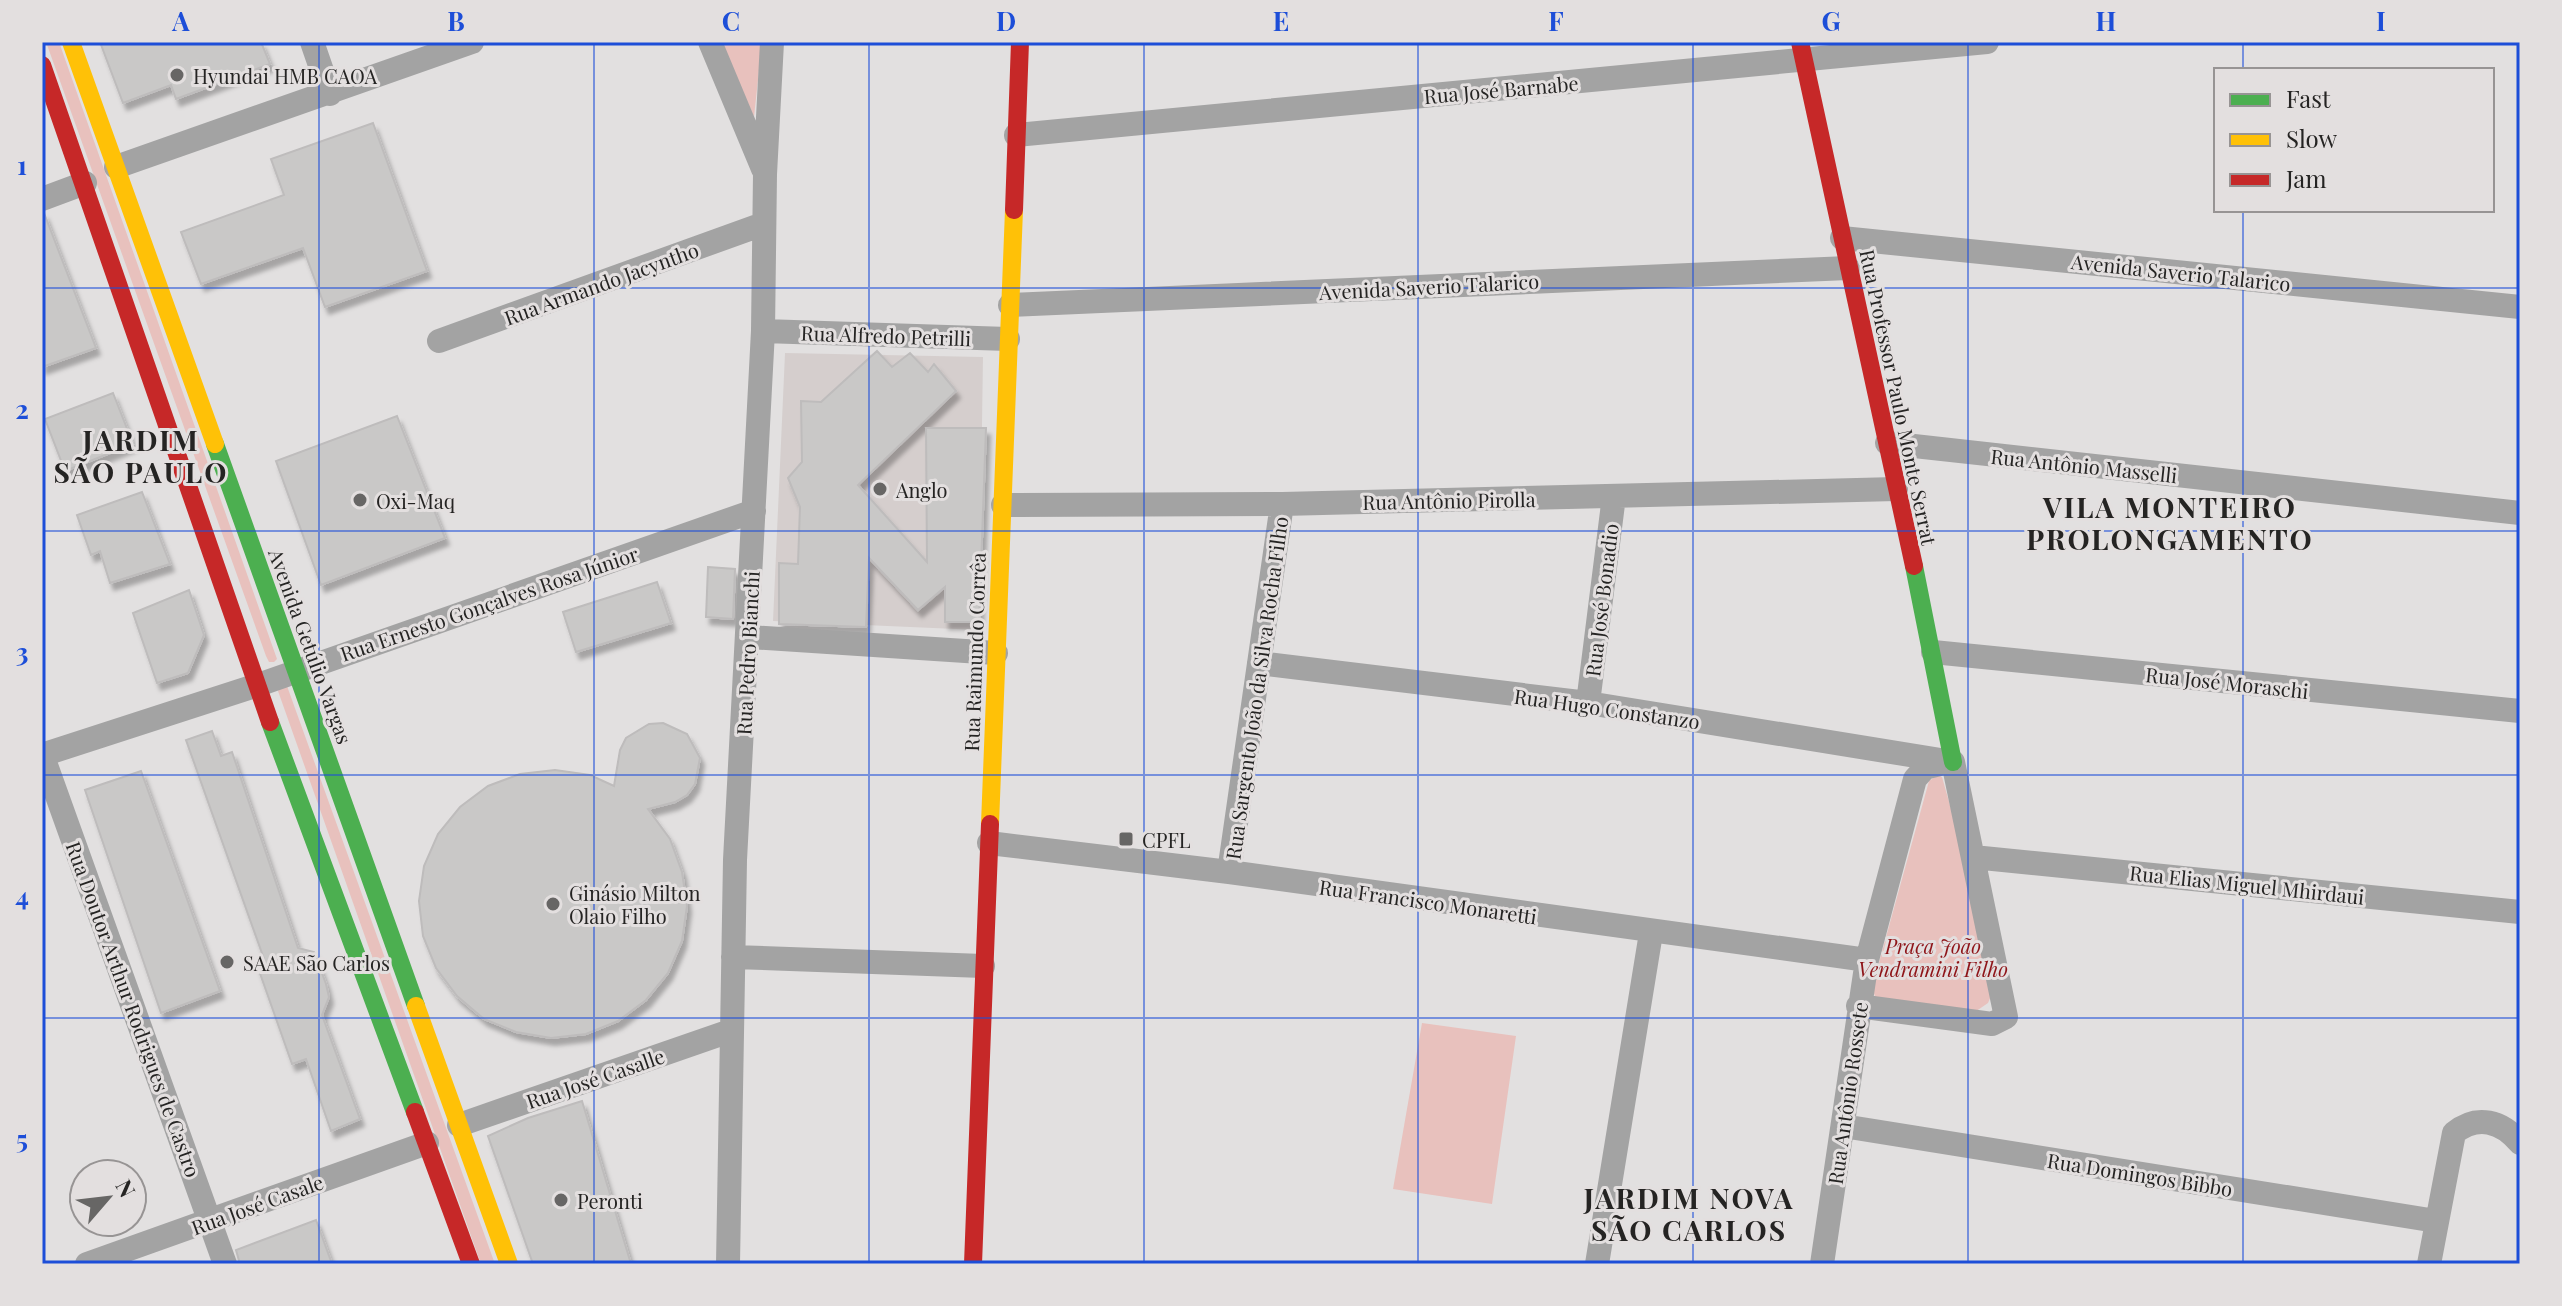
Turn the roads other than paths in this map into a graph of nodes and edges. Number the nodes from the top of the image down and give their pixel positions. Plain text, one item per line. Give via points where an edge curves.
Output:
1 (71, 42) edge
2 (312, 42) edge
3 (472, 42) edge
4 (710, 42) edge
5 (772, 42) edge
6 (1020, 42) edge
7 (1987, 42) edge
8 (1802, 51) edge
9 (42, 65) edge
10 (330, 94) junction
11 (1016, 135) junction
12 (116, 167) junction
13 (765, 174) junction
14 (85, 183) junction
15 (42, 199) edge
16 (763, 224) junction
17 (1842, 238) junction
18 (1848, 268) junction
19 (1010, 305) junction
20 (2520, 307) edge
21 (763, 331) junction
22 (1008, 339) junction
23 (439, 341) dead end
24 (1887, 443) junction
25 (1896, 489) junction
26 (1614, 496) junction
27 (1282, 504) junction
28 (1003, 505) junction
29 (754, 511) junction
30 (2520, 513) edge
31 (749, 637) junction
32 (1933, 652) junction
33 (996, 653) junction
34 (1259, 663) junction
35 (297, 670) junction
36 (258, 685) junction
37 (1588, 703) junction
38 (2520, 711) edge
39 (42, 754) edge
40 (1953, 762) junction
41 (989, 843) junction
42 (1973, 857) junction
43 (1229, 872) junction
44 (2520, 912) edge
45 (1651, 933) junction
46 (733, 957) junction
47 (1867, 960) junction
48 (983, 966) junction
49 (1858, 1006) junction
50 (730, 1031) junction
51 (459, 1125) junction
52 (1843, 1126) junction
53 (427, 1143) junction
54 (2520, 1143) edge
55 (210, 1220) junction
56 (2436, 1221) junction
57 (87, 1264) edge
58 (225, 1264) edge
59 (471, 1264) edge
60 (509, 1264) edge
61 (728, 1264) edge
62 (973, 1264) edge
63 (1597, 1264) edge
64 (1822, 1264) edge
65 (2429, 1264) edge

1 - 12 main road, Avenida Getúlio Vargas
2 - 10 street
3 - 10 street
4 - 13 street
5 - 13 street, Rua Pedro Bianchi
6 - 11 main road, Rua Raimundo Corrêa
7 - 8 street, Rua José Barnabe
8 - 11 street, Rua José Barnabe
8 - 17 main road, Rua Professor Paulo Monte Serrat
9 - 14 main road
10 - 12 street
11 - 19 main road, Rua Raimundo Corrêa
12 - 35 main road, Avenida Getúlio Vargas
13 - 16 street, Rua Pedro Bianchi
14 - 15 street
14 - 36 main road
16 - 21 street, Rua Pedro Bianchi
16 - 23 street, Rua Armando Jacyntho
17 - 18 main road, Rua Professor Paulo Monte Serrat
17 - 20 street, Avenida Saverio Talarico
18 - 19 street, Avenida Saverio Talarico
18 - 24 main road, Rua Professor Paulo Monte Serrat
19 - 22 main road, Rua Raimundo Corrêa
21 - 22 street, Rua Alfredo Petrilli
21 - 29 street, Rua Pedro Bianchi
22 - 28 main road, Rua Raimundo Corrêa
24 - 25 main road, Rua Professor Paulo Monte Serrat
24 - 30 street, Rua Antônio Masselli
25 - 26 street, Rua Antônio Pirolla
25 - 32 main road, Rua Professor Paulo Monte Serrat
26 - 27 street, Rua Antônio Pirolla
26 - 37 street, Rua José Bonadio
27 - 28 street, Rua Antônio Pirolla
27 - 34 street, Rua Sargento João da Silva Rocha Filho
28 - 33 main road, Rua Raimundo Corrêa
29 - 31 street, Rua Pedro Bianchi
29 - 35 street, Rua Ernesto Gonçalves Rosa Júnior
31 - 33 street
31 - 46 street, Rua Pedro Bianchi
32 - 38 street, Rua José Moraschi
32 - 40 main road, Rua Professor Paulo Monte Serrat
33 - 41 main road, Rua Raimundo Corrêa
34 - 37 street, Rua Hugo Constanzo
34 - 43 street, Rua Sargento João da Silva Rocha Filho
35 - 36 street, Rua Ernesto Gonçalves Rosa Júnior
35 - 51 main road, Avenida Getúlio Vargas
36 - 39 street, Rua Ernesto Gonçalves Rosa Júnior
36 - 53 main road
37 - 40 street, Rua Hugo Constanzo
39 - 55 street, Rua Doutor Arthur Rodrigues de Castro
40 - 42 street
40 - 47 street, Rua Antônio Rossete via 1925,768 1915,779
41 - 43 street, Rua Francisco Monaretti
41 - 48 main road, Rua Raimundo Corrêa
42 - 44 street, Rua Elias Miguel Mhirdaui
42 - 49 street via 2006,1017 1992,1024
43 - 45 street, Rua Francisco Monaretti
45 - 47 street, Rua Francisco Monaretti
45 - 63 street
46 - 48 street
46 - 50 street, Rua Pedro Bianchi
47 - 49 street, Rua Antônio Rossete
48 - 62 main road, Rua Raimundo Corrêa
49 - 52 street, Rua Antônio Rossete
50 - 51 street, Rua José Casalle
50 - 61 street, Rua Pedro Bianchi
51 - 60 main road, Avenida Getúlio Vargas
52 - 56 street, Rua Domingos Bibbo
52 - 64 street, Rua Antônio Rossete
53 - 55 street, Rua José Casale
53 - 59 main road
54 - 56 street via 2491,1123 2471,1122 2454,1133
55 - 57 street, Rua José Casale
55 - 58 street, Rua Doutor Arthur Rodrigues de Castro
56 - 65 street

